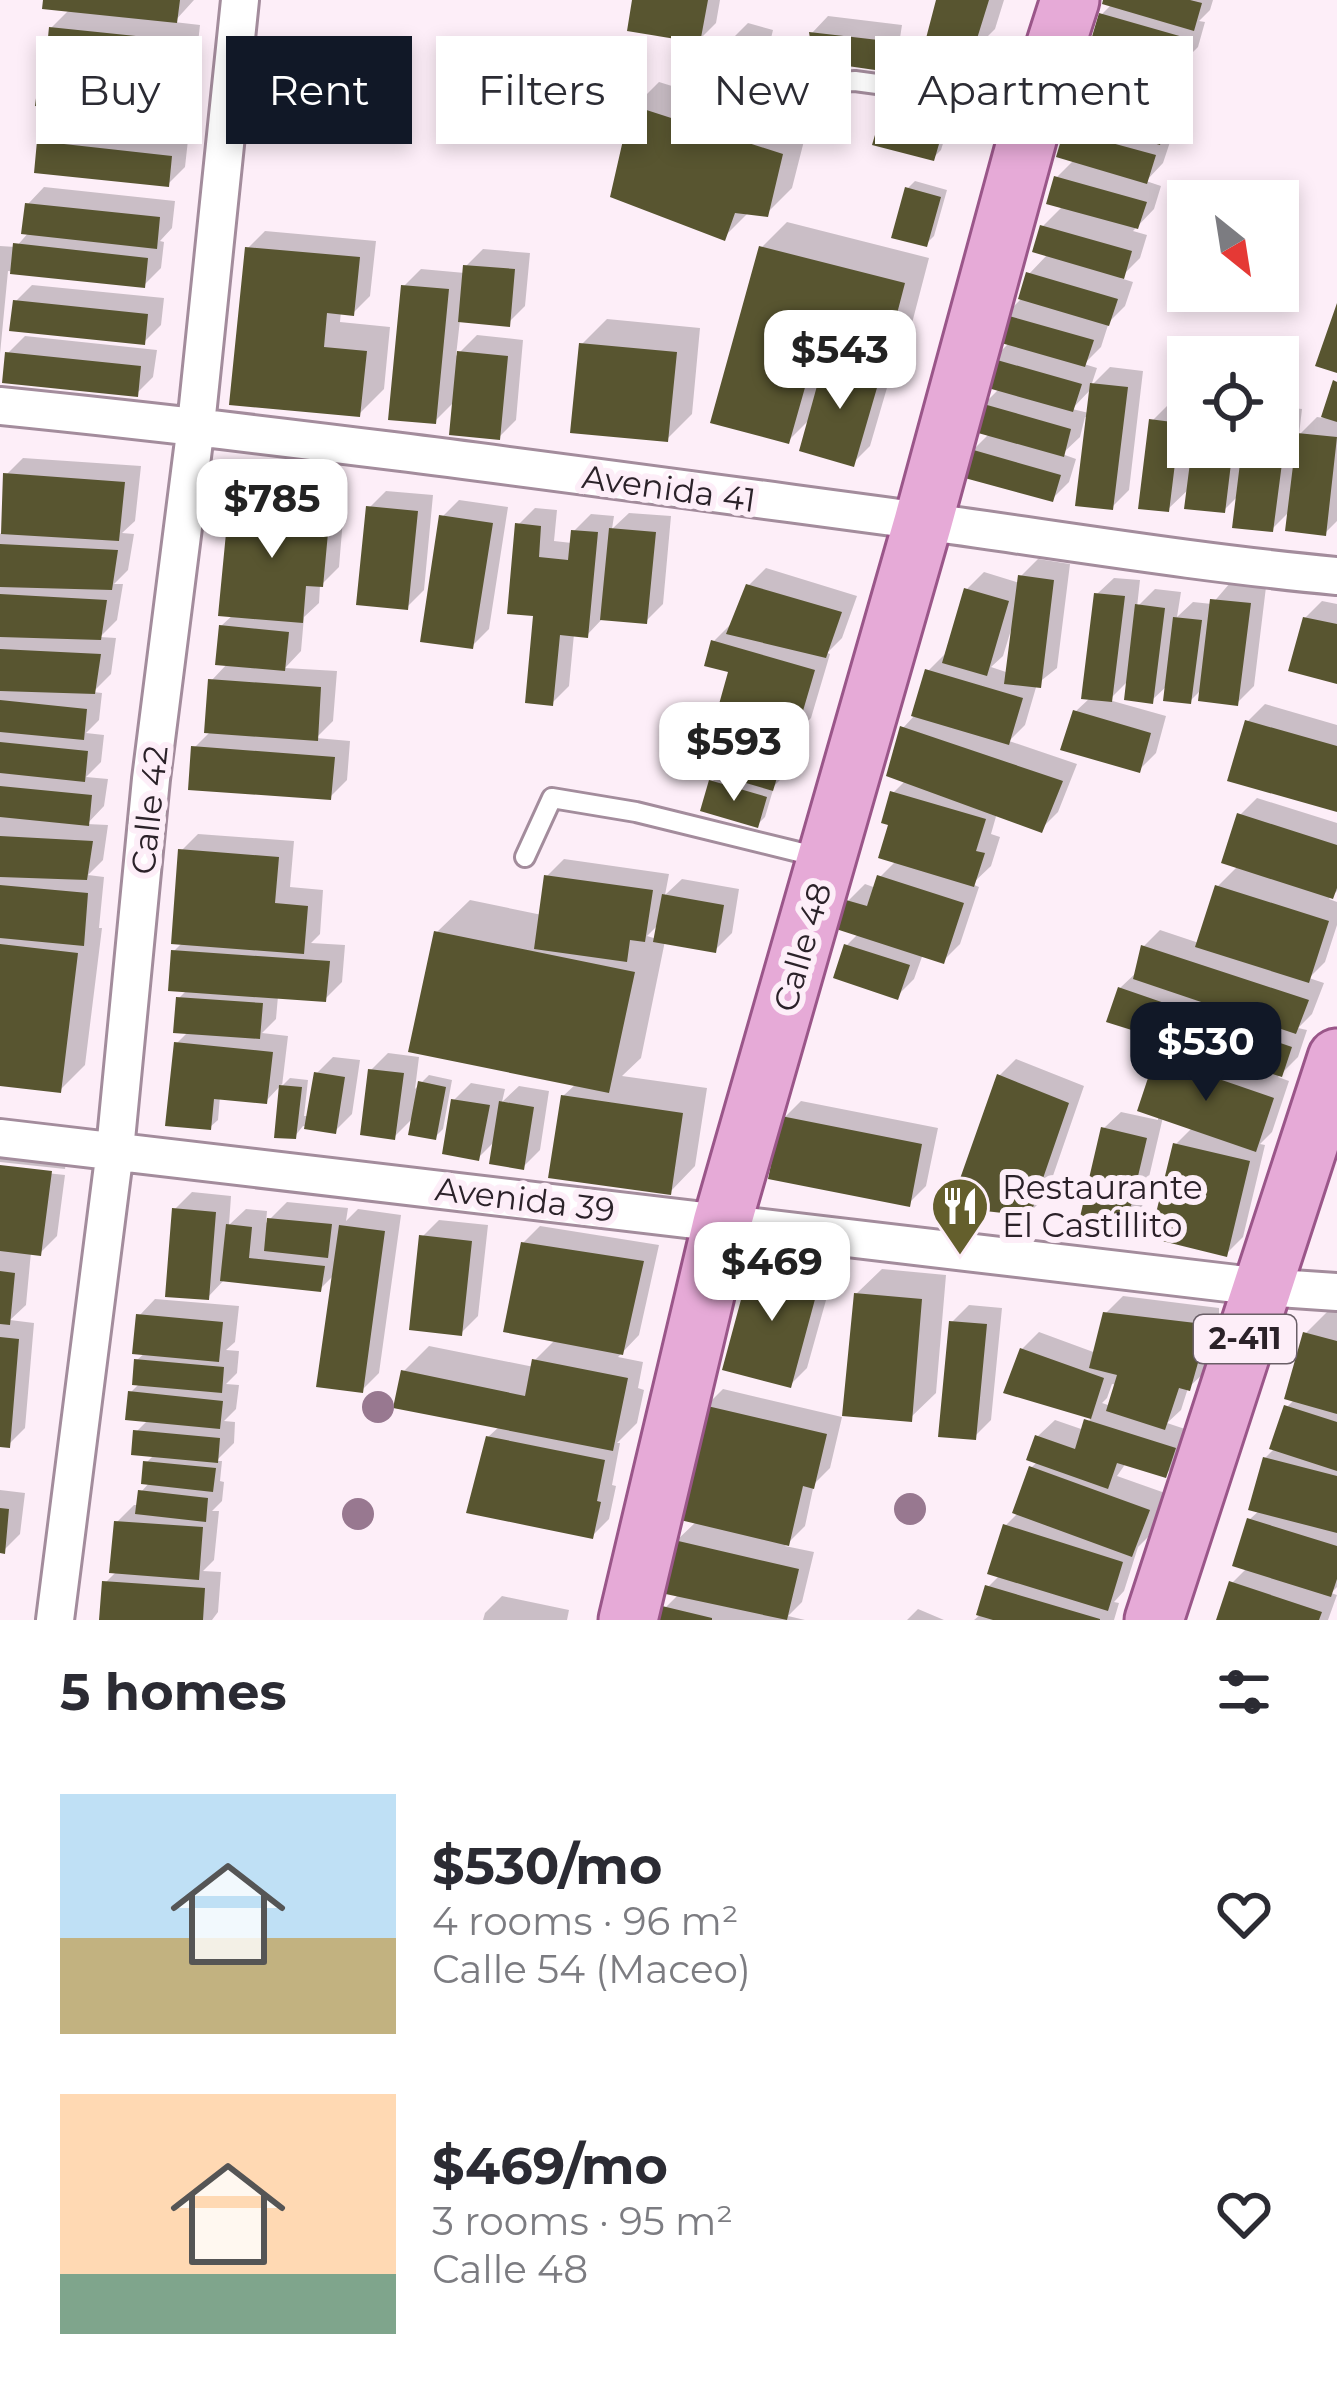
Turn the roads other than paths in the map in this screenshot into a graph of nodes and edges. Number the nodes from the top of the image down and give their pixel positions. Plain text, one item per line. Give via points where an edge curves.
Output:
1 (240, 0) edge
2 (1070, 0) edge
3 (1058, 36) edge
4 (1026, 144) edge
5 (0, 406) edge
6 (196, 425) junction
7 (923, 522) junction
8 (1337, 576) edge
9 (525, 857) dead end
10 (828, 859) junction
11 (1337, 1058) edge
12 (0, 1138) edge
13 (115, 1150) junction
14 (722, 1223) junction
15 (1262, 1287) junction
16 (1337, 1292) edge
17 (55, 1620) edge
18 (628, 1620) edge
19 (1154, 1620) edge

1 - 6 street, Calle 42
2 - 3 main road, Calle 48
4 - 7 main road, Calle 48
5 - 6 street, Avenida 41
6 - 7 street, Avenida 41
6 - 13 street, Calle 42
7 - 8 street, Avenida 41
7 - 10 main road, Calle 48
9 - 10 lane via 552,798
10 - 14 main road, Calle 48
11 - 15 main road, 2-411
12 - 13 street, Avenida 39
13 - 14 street, Avenida 39
13 - 17 street, Calle 42
14 - 15 street, Avenida 39
14 - 18 main road, Calle 48
15 - 16 street, Avenida 39
15 - 19 main road, 2-411

